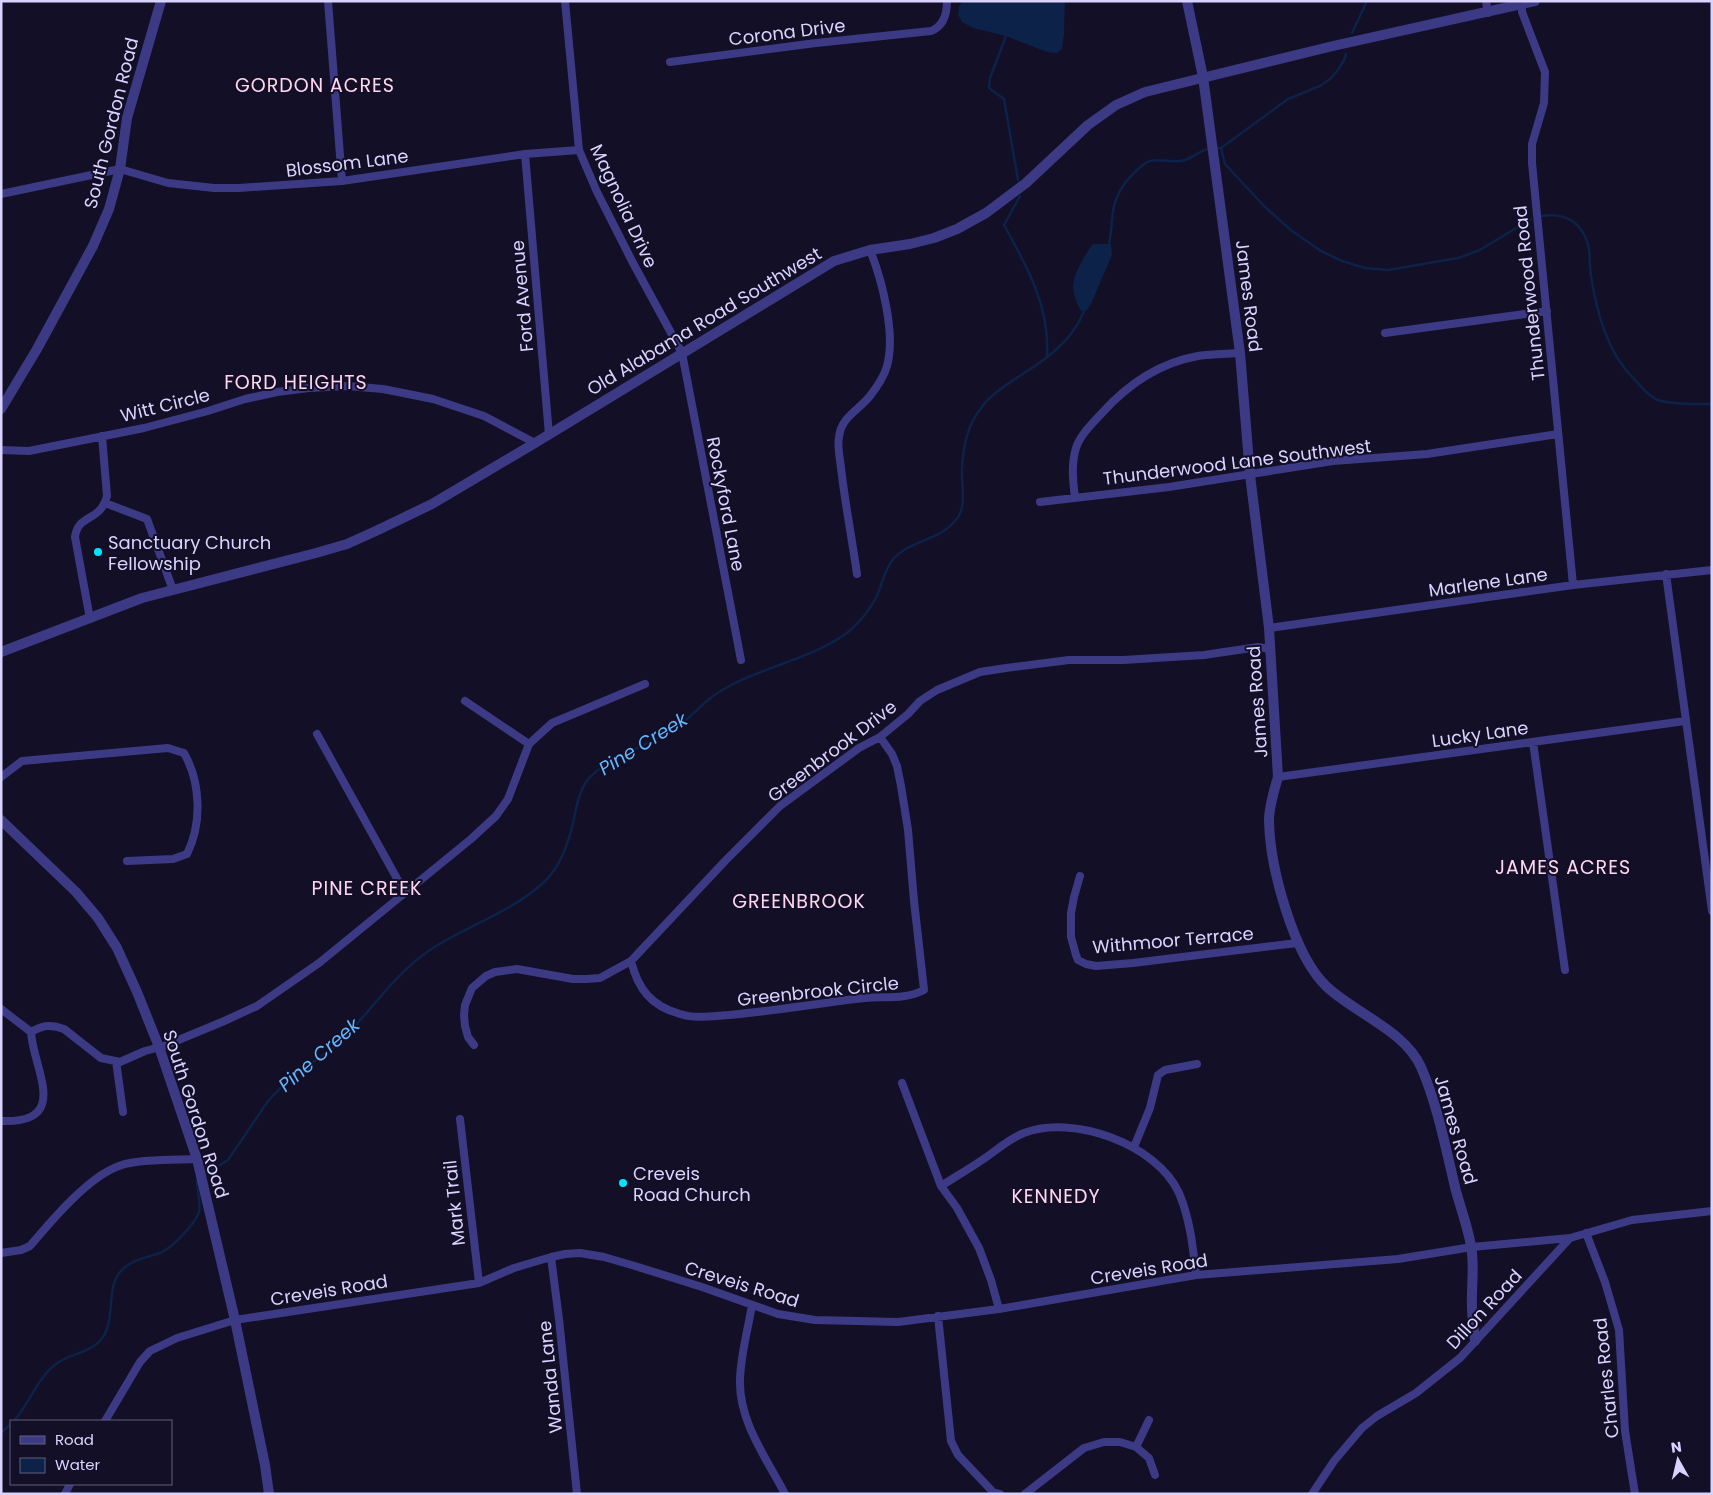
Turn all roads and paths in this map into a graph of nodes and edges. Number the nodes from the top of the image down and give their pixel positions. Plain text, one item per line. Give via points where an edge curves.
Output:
1 (161, 1) edge
2 (328, 1) edge
3 (566, 1) edge
4 (948, 1) edge
5 (1187, 1) edge
6 (1486, 1) edge
7 (1535, 1) edge
8 (1522, 4) junction
9 (1488, 13) junction
10 (670, 62) dead end
11 (1203, 77) junction
12 (579, 150) junction
13 (525, 154) junction
14 (120, 169) junction
15 (342, 181) junction
16 (1, 194) edge
17 (870, 250) junction
18 (1547, 311) junction
19 (1385, 333) dead end
20 (682, 353) junction
21 (1240, 353) junction
22 (1, 408) edge
23 (1558, 434) junction
24 (549, 435) junction
25 (102, 436) junction
26 (535, 443) junction
27 (1, 450) edge
28 (1250, 475) junction
29 (1075, 498) junction
30 (1040, 502) dead end
31 (105, 503) junction
32 (1712, 570) edge
33 (857, 574) dead end
34 (1666, 574) junction
35 (1573, 585) junction
36 (173, 590) junction
37 (90, 618) junction
38 (1269, 628) junction
39 (1270, 649) junction
40 (1, 652) edge
41 (741, 660) dead end
42 (645, 684) dead end
43 (465, 701) dead end
44 (1685, 721) junction
45 (317, 734) dead end
46 (880, 737) junction
47 (1533, 742) junction
48 (529, 744) junction
49 (1, 776) edge
50 (1278, 777) junction
51 (1, 820) edge
52 (127, 861) dead end
53 (1080, 876) dead end
54 (405, 893) junction
55 (1712, 911) edge
56 (1297, 943) junction
57 (631, 961) junction
58 (1564, 970) dead end
59 (1, 1009) edge
60 (31, 1032) junction
61 (474, 1045) dead end
62 (159, 1047) junction
63 (116, 1061) junction
64 (1198, 1064) dead end
65 (902, 1084) dead end
66 (124, 1112) dead end
67 (460, 1119) dead end
68 (1, 1121) edge
69 (1134, 1147) junction
70 (197, 1158) junction
71 (941, 1186) junction
72 (1712, 1211) edge
73 (1586, 1233) junction
74 (1570, 1238) junction
75 (1472, 1247) junction
76 (1, 1253) edge
77 (551, 1257) junction
78 (1196, 1275) junction
79 (479, 1283) junction
80 (752, 1305) junction
81 (998, 1309) junction
82 (938, 1316) junction
83 (235, 1320) junction
84 (1475, 1341) junction
85 (106, 1420) edge
86 (1148, 1420) dead end
87 (1136, 1447) junction
88 (1155, 1475) dead end
89 (269, 1494) edge
90 (577, 1494) edge
91 (785, 1494) edge
92 (1000, 1494) edge
93 (1025, 1494) edge
94 (1312, 1494) edge
95 (1635, 1494) edge

1 - 14 street, South Gordon Road via 127,118
2 - 15 street
3 - 12 street, Magnolia Drive
4 - 10 street, Corona Drive via 941,26 931,31
5 - 11 street, James Road
6 - 9 street
7 - 8 street, Old Alabama Road Southwest
8 - 9 street, Old Alabama Road Southwest
8 - 18 street, Thunderwood Road via 1522,12 1545,72 1544,103 1532,144 1532,163
9 - 11 street, Old Alabama Road Southwest
11 - 17 street, Old Alabama Road Southwest via 1145,92 1116,105 1088,125 1026,183 986,213 957,229 910,244
11 - 21 street, James Road
12 - 13 street, Blossom Lane
12 - 20 street, Magnolia Drive via 597,192
13 - 15 street, Blossom Lane
13 - 24 street, Ford Avenue
14 - 15 street, Blossom Lane via 168,184 214,188
14 - 16 street
14 - 22 street, South Gordon Road via 109,209 93,246
17 - 20 street, Old Alabama Road Southwest via 834,261 815,271
17 - 33 street via 886,307 890,352 880,382 869,398 847,417 839,438
18 - 19 street
18 - 23 street, Thunderwood Road
20 - 24 street, Old Alabama Road Southwest
20 - 41 street, Rockyford Lane
21 - 28 street, James Road
21 - 29 street via 1198,356 1158,368 1128,388 1093,422 1076,448 1073,471
23 - 28 street, Thunderwood Lane Southwest via 1427,454 1333,461
23 - 35 street, Thunderwood Road
24 - 26 street, Old Alabama Road Southwest
25 - 26 street, Witt Circle via 156,425 261,395 347,386 433,399 484,416
25 - 27 street, Witt Circle via 29,451
25 - 31 street
26 - 36 street, Old Alabama Road Southwest via 432,504 347,544
28 - 29 street, Thunderwood Lane Southwest
28 - 38 street, James Road
29 - 30 street, Thunderwood Lane Southwest
31 - 36 street via 147,518
31 - 37 street via 94,516 81,522 75,537
32 - 34 street, Marlene Lane
34 - 35 street, Marlene Lane
34 - 44 street
35 - 38 street, Marlene Lane
36 - 37 street, Old Alabama Road Southwest
37 - 40 street, Old Alabama Road Southwest
38 - 39 street, James Road
39 - 46 street, Greenbrook Drive via 1258,647 1223,653 1069,660 980,672 920,701
39 - 50 street, James Road
42 - 48 street via 552,723
43 - 48 street
44 - 47 street, Lucky Lane
44 - 55 street
45 - 54 street
46 - 57 street, Greenbrook Drive via 859,748 780,806
46 - 57 street, Greenbrook Circle via 892,754 901,786 924,990 910,997 865,998 697,1017 675,1013 649,998 637,980
47 - 50 street, Lucky Lane
47 - 58 street
48 - 54 street via 508,799 496,816
49 - 52 street via 22,762 168,748 184,753 191,764 198,808 194,840 187,854 172,859
50 - 56 street, James Road via 1271,804 1270,832 1278,881
51 - 62 street, South Gordon Road via 76,892 98,918 117,948
53 - 56 street, Withmoor Terrace via 1071,913 1071,937 1078,960 1086,964 1133,963
54 - 62 street via 319,963 256,1006
56 - 75 street, James Road via 1309,966 1327,986 1406,1046 1421,1067
57 - 61 street, Greenbrook Drive via 600,978 573,979 517,970 500,970 486,976 472,988 465,1005 465,1026
59 - 60 street
60 - 63 street via 46,1025 57,1026 96,1055
60 - 68 street via 43,1080 43,1103 32,1116
62 - 63 street
62 - 70 street, South Gordon Road
63 - 66 street
64 - 69 street via 1165,1070 1158,1075 1150,1108
65 - 71 street
67 - 79 street, Mark Trail
69 - 71 street via 1070,1128 1042,1127 1023,1133 997,1148
69 - 78 street via 1154,1161 1178,1191 1191,1233
70 - 76 street via 120,1166 88,1185 30,1246
70 - 83 street, South Gordon Road
71 - 81 street via 979,1248
72 - 73 street, Dillon Road via 1632,1220
73 - 74 street, Dillon Road
73 - 95 street, Charles Road via 1619,1330 1625,1431
74 - 75 street, Creveis Road
74 - 84 street, Dillon Road
75 - 78 street, Creveis Road via 1398,1259
75 - 84 street, James Road
77 - 79 street, Creveis Road
77 - 80 street, Creveis Road via 580,1253 604,1257
77 - 90 street, Wanda Lane
78 - 81 street, Creveis Road
79 - 83 street, Creveis Road
80 - 82 street, Creveis Road via 778,1314 815,1320 898,1322
80 - 91 street via 740,1374 742,1406
81 - 82 street, Creveis Road
82 - 92 street via 951,1441 958,1455 993,1492
83 - 85 street, Creveis Road via 178,1338 150,1351
83 - 89 street, South Gordon Road
84 - 94 street, Dillon Road via 1443,1373 1362,1428
86 - 87 street
87 - 88 street via 1149,1458
87 - 93 street via 1104,1442 1084,1448

